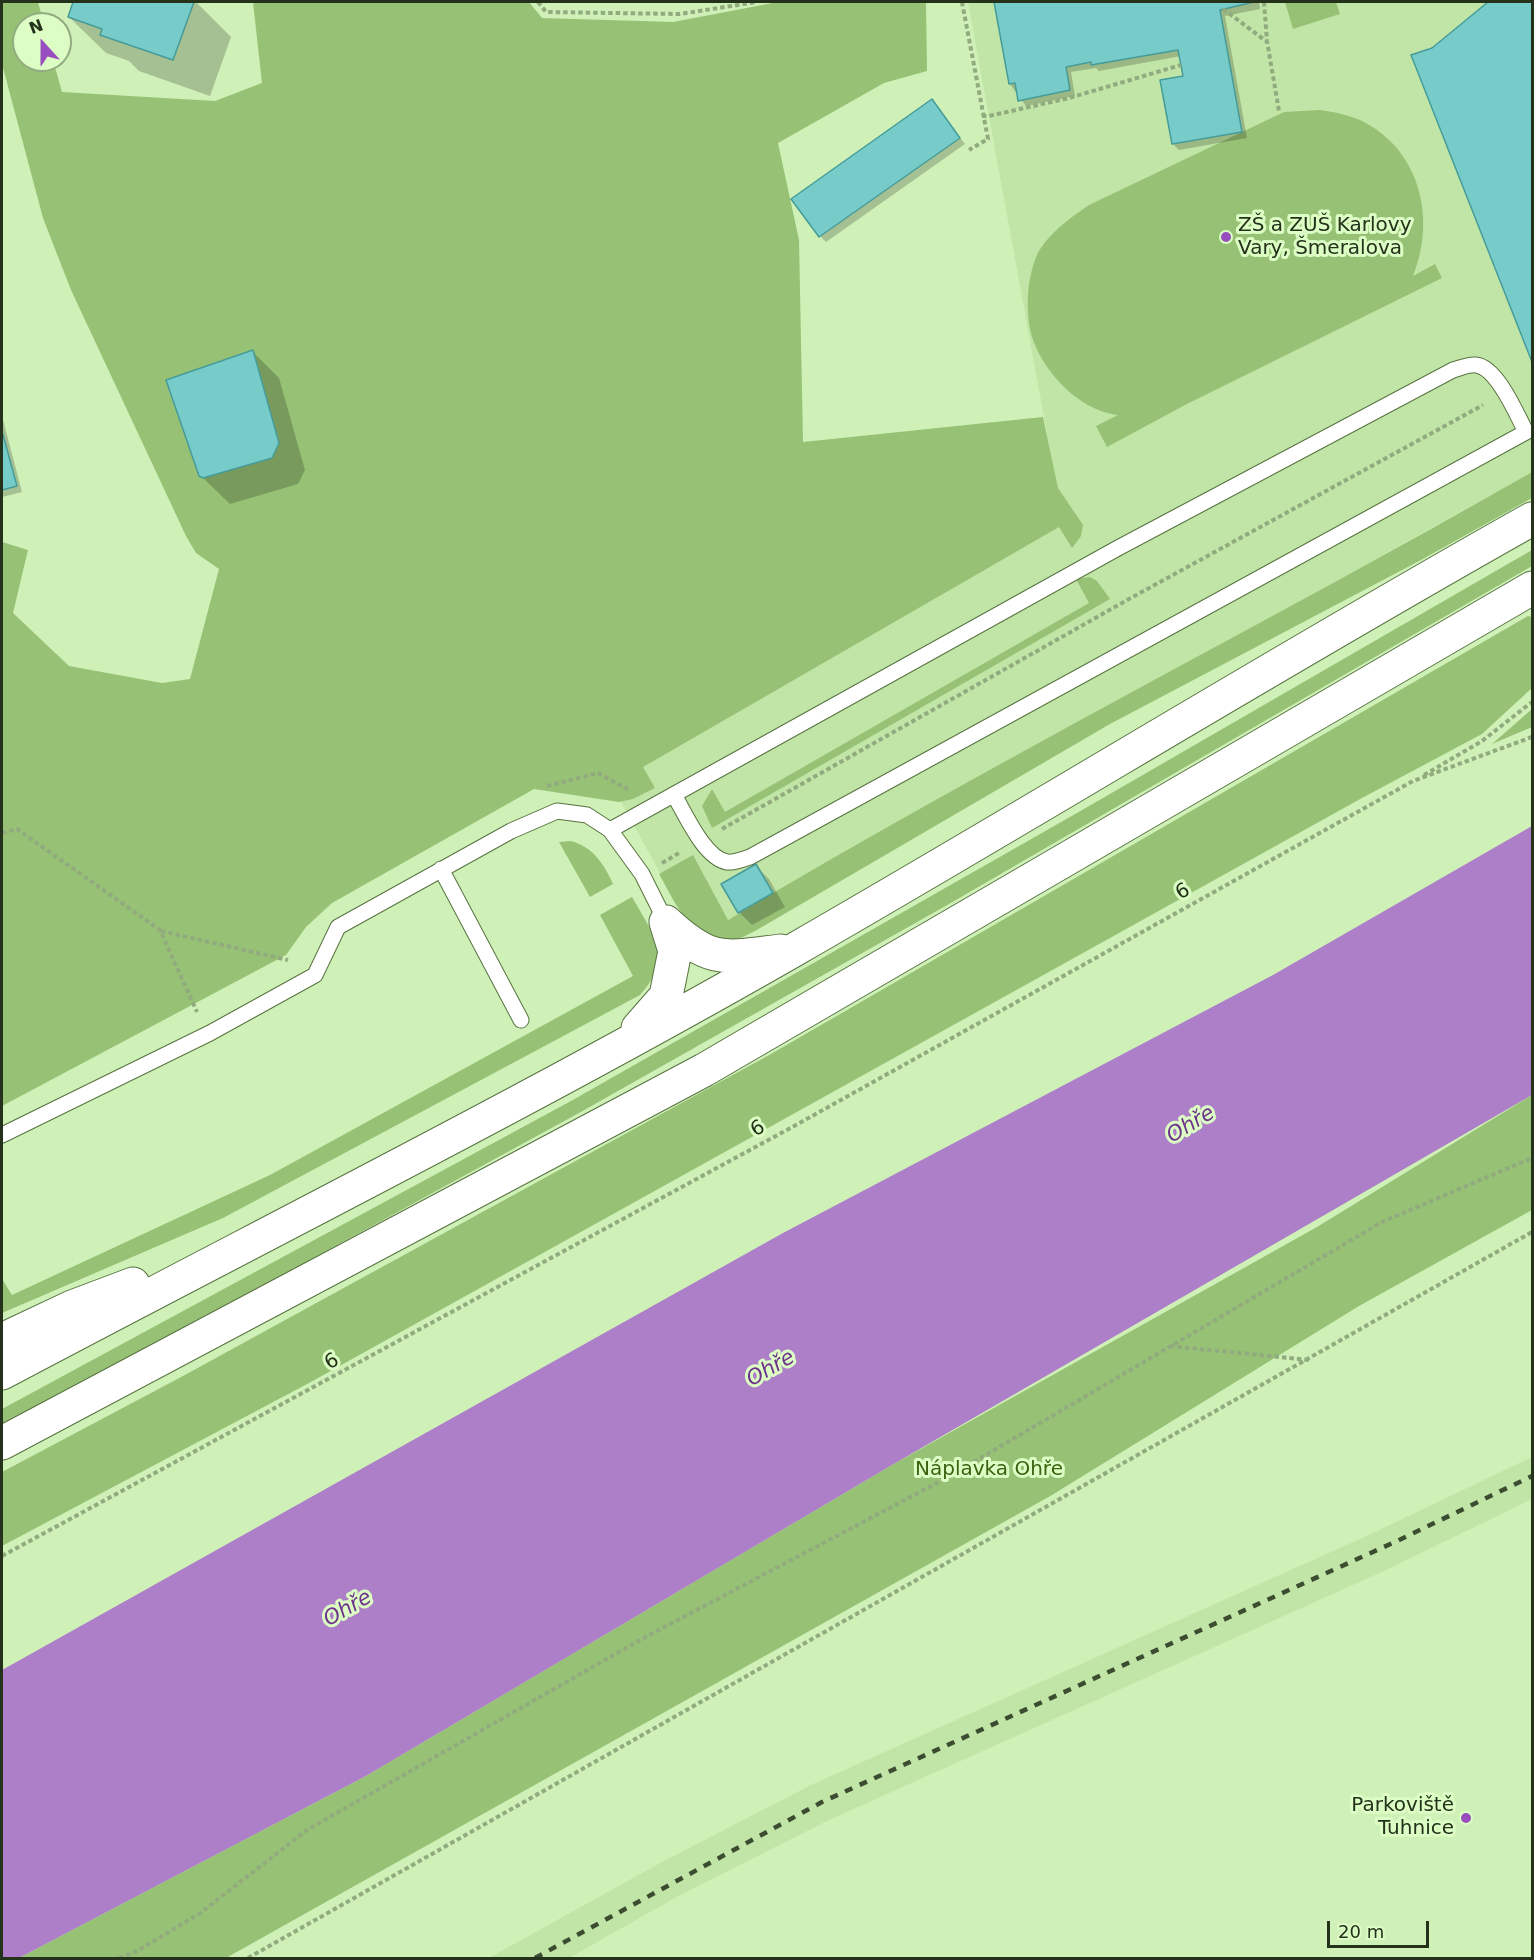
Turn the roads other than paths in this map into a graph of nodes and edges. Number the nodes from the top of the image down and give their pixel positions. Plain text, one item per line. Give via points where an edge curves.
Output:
1 (1529, 430) edge
2 (1533, 519) edge
3 (1533, 588) edge
4 (674, 795) junction
5 (610, 830) junction
6 (441, 869) junction
7 (666, 922) junction
8 (795, 949) junction
9 (521, 1020) dead end
10 (619, 1048) junction
11 (2, 1136) edge
12 (269, 1232) junction
13 (2, 1340) edge
14 (2, 1373) edge
15 (2, 1443) edge

1 - 4 lane via 1489,370 1476,365 1453,370 1118,548
1 - 4 lane via 750,857 728,862 718,858 701,841
2 - 8 highway
3 - 15 highway via 704,1070
4 - 5 lane
5 - 6 lane via 587,815 557,811
5 - 7 lane via 642,874
6 - 9 lane
6 - 11 lane via 338,927 315,975 210,1033
7 - 8 highway via 689,944 710,955 741,956
7 - 10 highway via 675,951 666,996
8 - 10 highway
10 - 12 highway
12 - 13 highway via 72,1307
12 - 14 highway

